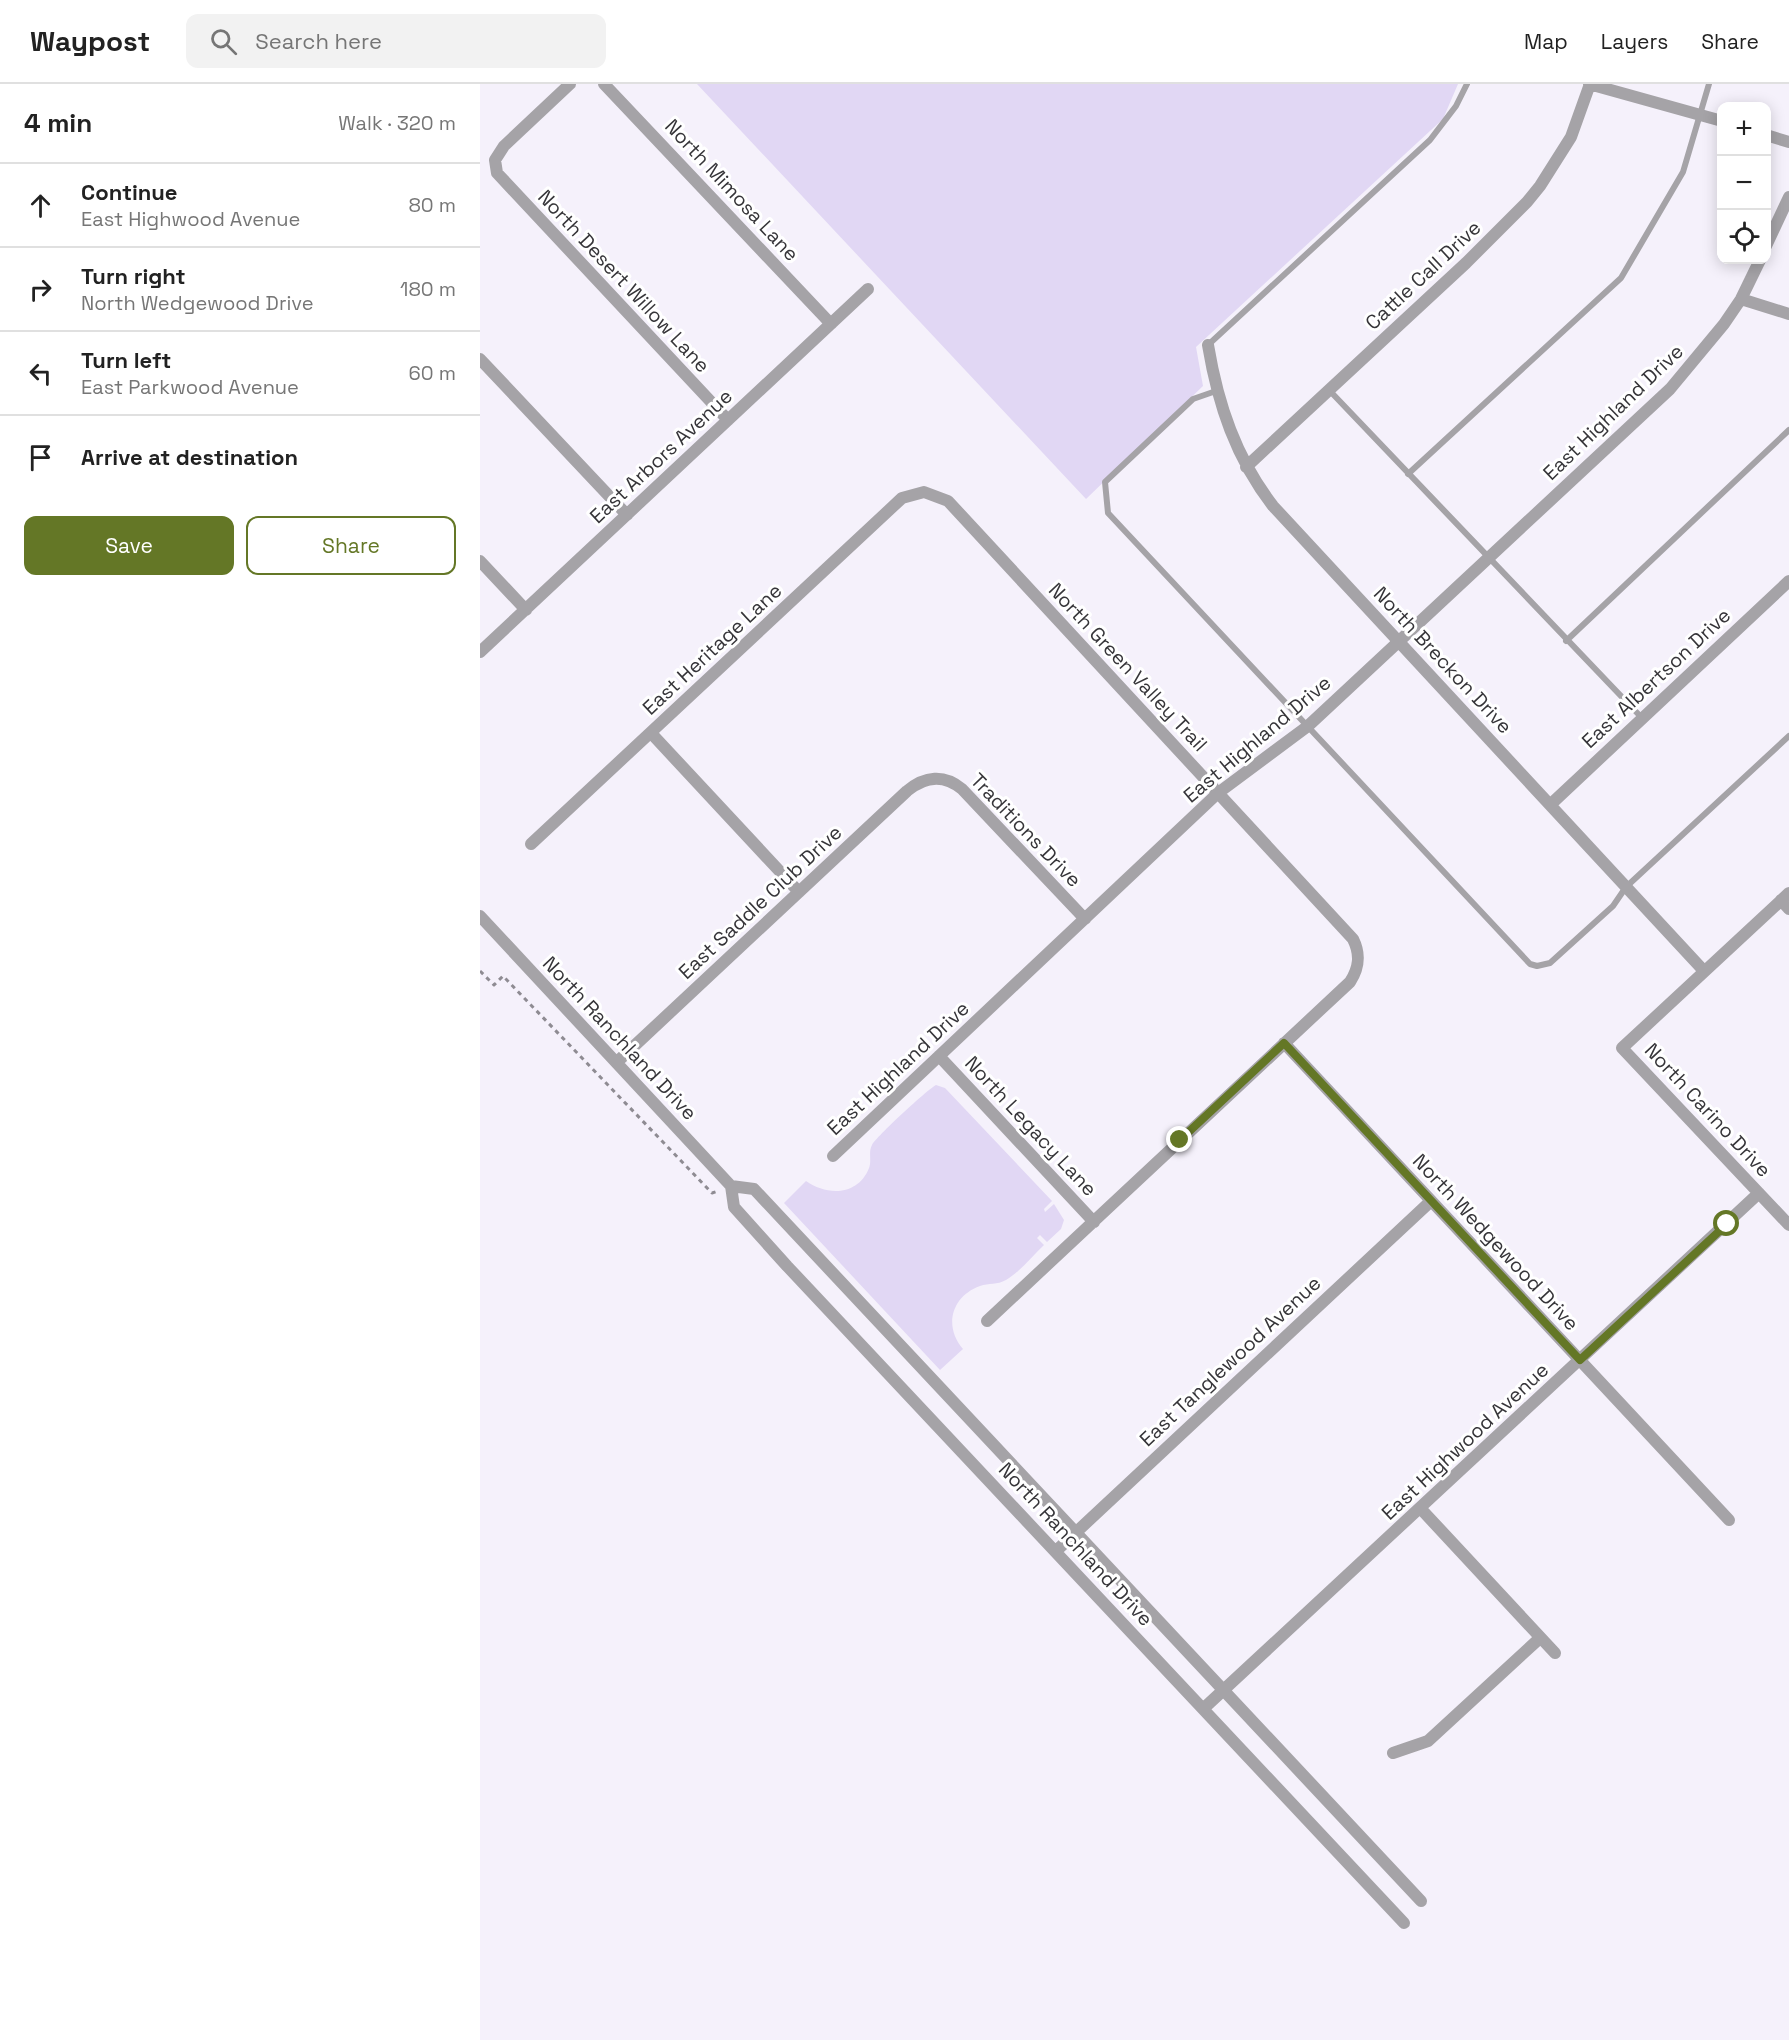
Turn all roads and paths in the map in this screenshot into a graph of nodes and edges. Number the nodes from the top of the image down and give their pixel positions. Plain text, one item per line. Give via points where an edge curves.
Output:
1 (570, 84) edge
2 (604, 84) edge
3 (1467, 84) edge
4 (1590, 84) edge
5 (1709, 84) edge
6 (1700, 115) junction
7 (1717, 120) edge
8 (1771, 136) edge
9 (1789, 142) edge
10 (1789, 197) edge
11 (1771, 237) edge
12 (1758, 264) edge
13 (868, 289) dead end
14 (1741, 299) junction
15 (1789, 314) edge
16 (831, 324) junction
17 (1208, 345) joint
18 (480, 359) edge
19 (1329, 390) junction
20 (1216, 391) junction
21 (728, 420) junction
22 (1789, 430) edge
23 (1246, 467) junction
24 (1408, 474) junction
25 (924, 492) joint
26 (627, 515) junction
27 (1487, 558) junction
28 (480, 561) edge
29 (1789, 580) edge
30 (526, 610) junction
31 (1399, 640) junction
32 (1566, 641) junction
33 (480, 652) edge
34 (1642, 718) junction
35 (1308, 726) junction
36 (651, 733) junction
37 (1789, 736) edge
38 (933, 778) joint
39 (1218, 793) junction
40 (1550, 805) junction
41 (531, 844) dead end
42 (1626, 887) junction
43 (799, 892) junction
44 (1786, 901) edge
45 (480, 916) edge
46 (1085, 919) junction
47 (1704, 970) junction
48 (480, 971) edge
49 (1284, 1043) junction
50 (939, 1056) junction
51 (617, 1062) junction
52 (833, 1156) dead end
53 (731, 1186) junction
54 (1760, 1193) junction
55 (1431, 1201) junction
56 (1094, 1222) junction
57 (1789, 1225) edge
58 (987, 1321) dead end
59 (1580, 1360) junction
60 (1421, 1509) junction
61 (1729, 1520) dead end
62 (1076, 1532) junction
63 (1056, 1551) junction
64 (1540, 1638) junction
65 (1555, 1653) dead end
66 (1222, 1691) junction
67 (1203, 1709) junction
68 (1393, 1753) dead end
69 (1421, 1901) dead end
70 (1404, 1923) dead end

1 - 21 street, North Desert Willow Lane via 497,154 497,173
2 - 16 street, North Mimosa Lane
3 - 17 lane via 1430,140
4 - 6 street
4 - 19 street, Cattle Call Drive via 1571,137 1527,202
5 - 6 lane
6 - 7 street
6 - 24 lane via 1683,172 1621,278
8 - 9 street
10 - 11 street
12 - 14 street, East Highland Drive
13 - 16 street, East Arbors Avenue
14 - 15 street
14 - 27 street, East Highland Drive via 1670,389
16 - 21 street, East Arbors Avenue
17 - 20 street, North Breckon Drive
18 - 26 street
19 - 23 street, Cattle Call Drive
19 - 24 lane
20 - 23 street, North Breckon Drive
20 - 35 lane via 1193,399 1105,482 1108,513
21 - 26 street, East Arbors Avenue
22 - 32 lane
23 - 31 street, North Breckon Drive via 1273,506
24 - 27 lane
25 - 36 street, East Heritage Lane via 902,498
25 - 39 street, North Green Valley Trail via 948,501
26 - 30 street, East Arbors Avenue
27 - 31 street, East Highland Drive
27 - 32 lane
28 - 30 street
29 - 34 street, East Albertson Drive
30 - 33 street, East Arbors Avenue
31 - 35 street, East Highland Drive
31 - 40 street, North Breckon Drive
32 - 34 lane
34 - 40 street, East Albertson Drive
35 - 39 street, East Highland Drive
35 - 42 lane via 1530,964 1550,963 1613,906
36 - 41 street, East Heritage Lane
36 - 43 street
37 - 42 lane
38 - 43 street, East Saddle Club Drive via 907,790
38 - 46 street, Traditions Drive via 962,789
39 - 46 street, East Highland Drive
39 - 49 street, North Green Valley Trail via 1353,939 1359,951 1350,982
40 - 42 street, North Breckon Drive
42 - 47 street, North Breckon Drive
43 - 51 street, East Saddle Club Drive
44 - 47 street
45 - 51 street, North Ranchland Drive
46 - 50 street, East Highland Drive
47 - 54 street, North Carino Drive via 1622,1048
48 - 53 path via 494,985 503,976 712,1193
49 - 55 street, North Wedgewood Drive
49 - 56 street
50 - 52 street, East Highland Drive
50 - 56 street, North Legacy Lane
51 - 53 street, North Ranchland Drive
53 - 62 street, North Ranchland Drive via 754,1189
53 - 63 street, North Ranchland Drive via 734,1207
54 - 57 street, North Carino Drive
54 - 59 street, East Highwood Avenue
55 - 59 street, North Wedgewood Drive
55 - 62 street, East Tanglewood Avenue
56 - 58 street
59 - 60 street, East Highwood Avenue
59 - 61 street, North Wedgewood Drive
60 - 64 street
60 - 66 street, East Highwood Avenue
62 - 63 street, East Tanglewood Avenue
62 - 66 street, North Ranchland Drive
63 - 67 street, North Ranchland Drive
64 - 65 street
64 - 68 street via 1428,1741
66 - 67 street, East Highwood Avenue
66 - 69 street, North Ranchland Drive
67 - 70 street, North Ranchland Drive

